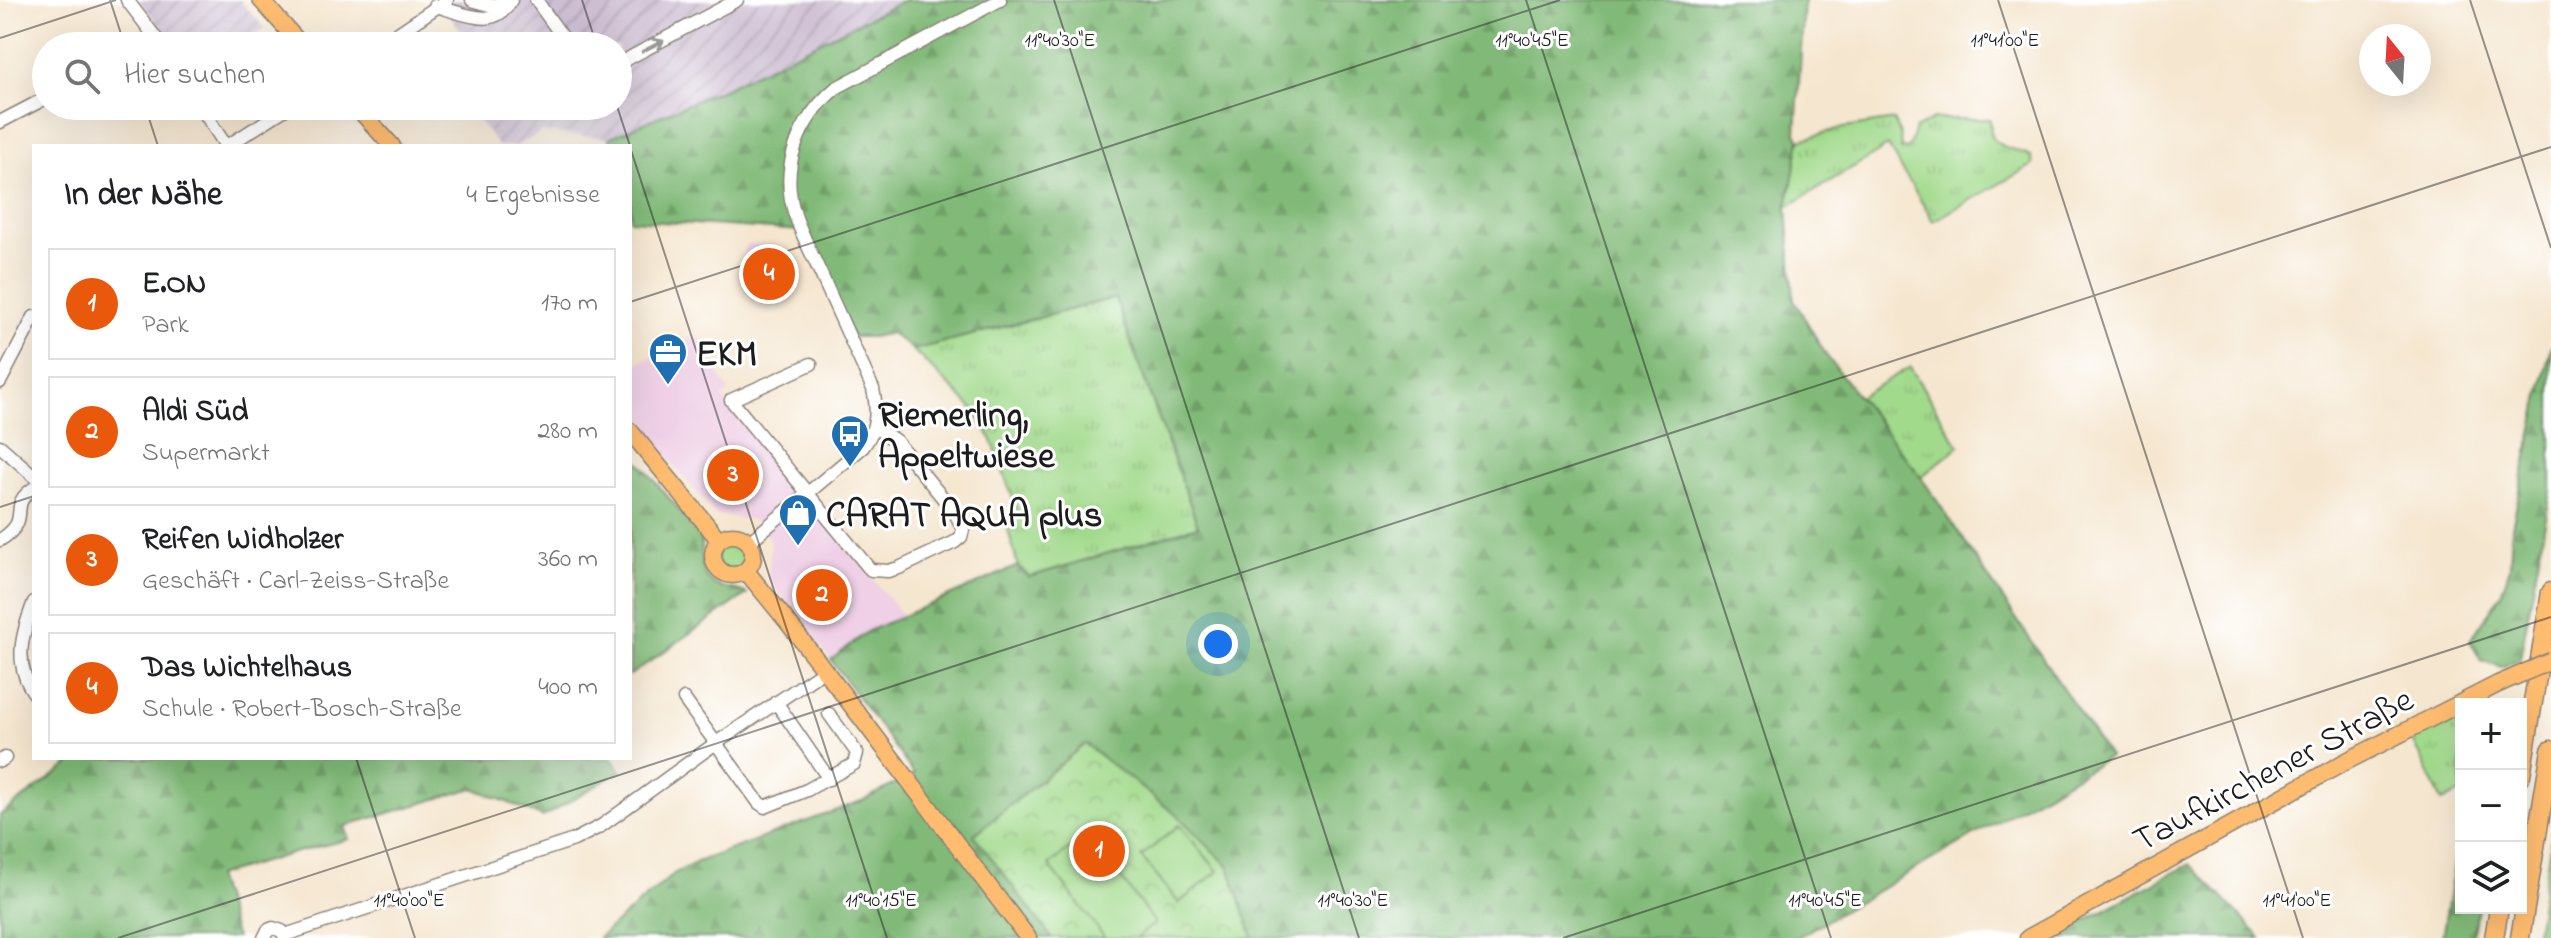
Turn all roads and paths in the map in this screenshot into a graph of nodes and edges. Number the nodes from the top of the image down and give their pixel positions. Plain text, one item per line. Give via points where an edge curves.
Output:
1 (127, 0) edge
2 (261, 0) edge
3 (472, 0) edge
4 (510, 0) edge
5 (536, 0) edge
6 (737, 0) edge
7 (1000, 0) edge
8 (441, 3) edge
9 (151, 32) edge
10 (290, 32) edge
11 (399, 32) edge
12 (559, 32) edge
13 (632, 56) edge
14 (32, 105) edge
15 (209, 120) edge
16 (268, 120) edge
17 (369, 120) edge
18 (0, 122) edge
19 (226, 144) edge
20 (230, 144) edge
21 (390, 144) edge
22 (32, 321) edge
23 (811, 364) dead end
24 (0, 382) edge
25 (875, 427) junction
26 (632, 433) edge
27 (0, 446) edge
28 (32, 474) edge
29 (32, 490) edge
30 (808, 494) junction
31 (0, 540) edge
32 (719, 540) junction
33 (749, 542) junction
34 (746, 571) junction
35 (2551, 592) edge
36 (32, 608) edge
37 (2551, 661) edge
38 (825, 670) junction
39 (32, 689) edge
40 (684, 699) dead end
41 (776, 702) junction
42 (829, 714) dead end
43 (716, 743) junction
44 (2551, 750) edge
45 (2522, 770) edge
46 (829, 779) junction
47 (2498, 914) edge
48 (285, 937) edge
49 (264, 938) edge
50 (1028, 938) edge
51 (2028, 938) edge
52 (2494, 938) edge
53 (2520, 938) edge

1 - 9 street
2 - 10 main road
3 - 4 street via 493,6
4 - 8 street via 492,18
5 - 12 street
13 -> 6 street
7 - 25 street via 836,88 814,109 794,147 790,189 795,214 873,389
8 - 11 street
14 - 18 street
15 - 19 street
16 - 20 street
17 - 21 main road
22 - 24 street
23 - 30 street via 731,400
25 - 30 street via 863,447
25 - 30 street via 896,441 956,514 961,537 899,568 871,570
26 - 32 main road
27 - 28 street
29 - 31 street via 19,504 18,527
30 - 33 street
32 - 33 main road via 735,535
32 - 34 main road via 712,553 717,568 731,576
33 - 34 main road via 753,554
34 - 38 main road
35 - 45 highway
36 - 39 street via 20,655
37 - 51 main road, Taufkirchener Straße, bridge via 2343,763
38 - 41 street
38 - 50 main road
40 - 43 street
41 - 43 street
41 - 46 street
42 - 46 street via 857,758
43 - 46 street via 765,807
43 - 48 street via 574,840
44 - 53 highway
47 - 52 highway
48 - 49 street via 273,928

